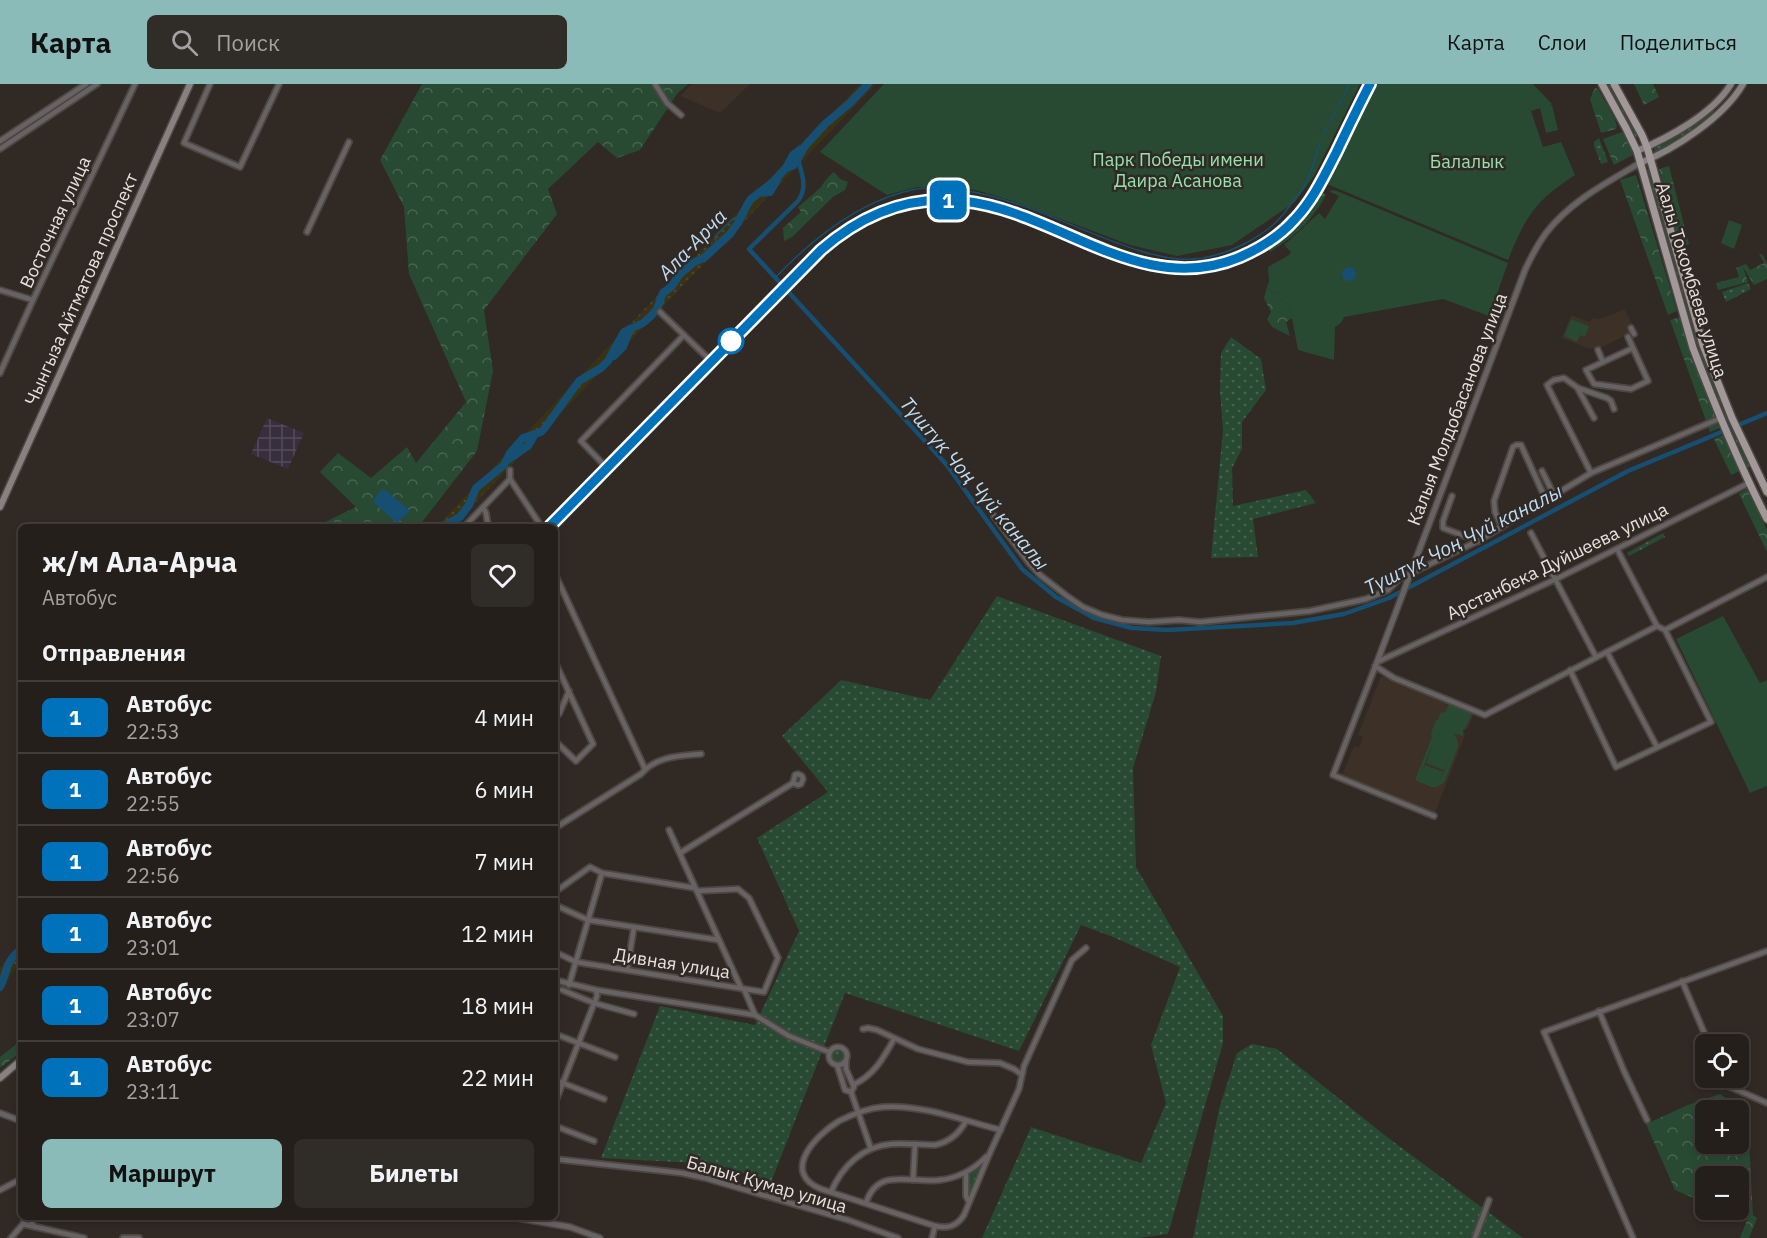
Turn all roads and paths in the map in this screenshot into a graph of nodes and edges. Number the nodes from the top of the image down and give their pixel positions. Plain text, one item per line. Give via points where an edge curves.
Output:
1 (86, 84) edge
2 (97, 84) edge
3 (135, 84) edge
4 (190, 84) edge
5 (210, 84) edge
6 (279, 84) edge
7 (655, 84) edge
8 (1370, 84) edge
9 (1602, 84) edge
10 (1614, 84) edge
11 (1731, 84) edge
12 (1743, 84) edge
13 (1713, 104) junction
14 (1720, 111) junction
15 (681, 115) dead end
16 (0, 141) edge
17 (349, 142) dead end
18 (1647, 147) junction
19 (0, 149) edge
20 (1637, 151) junction
21 (1651, 159) junction
22 (1640, 163) junction
23 (307, 232) dead end
24 (0, 290) edge
25 (33, 300) junction
26 (660, 312) dead end
27 (1631, 328) dead end
28 (1634, 334) dead end
29 (684, 335) junction
30 (1628, 337) dead end
31 (1633, 348) junction
32 (1598, 350) dead end
33 (711, 361) junction
34 (1603, 362) junction
35 (0, 373) edge
36 (1578, 388) junction
37 (1614, 409) dead end
38 (1594, 418) dead end
39 (1723, 420) junction
40 (607, 468) junction
41 (510, 470) dead end
42 (1542, 471) dead end
43 (1591, 473) junction
44 (1764, 477) edge
45 (510, 479) junction
46 (1749, 483) junction
47 (1767, 492) edge
48 (1554, 495) junction
49 (1452, 496) dead end
50 (1546, 500) junction
51 (0, 507) edge
52 (483, 507) junction
53 (994, 516) dead end
54 (1767, 519) edge
55 (467, 524) edge
56 (488, 524) edge
57 (540, 524) edge
58 (552, 524) edge
59 (1502, 527) junction
60 (1531, 533) dead end
61 (1478, 541) junction
62 (1617, 549) junction
63 (1410, 574) junction
64 (1767, 577) edge
65 (1556, 579) junction
66 (558, 580) edge
67 (1657, 626) junction
68 (1665, 630) junction
69 (1607, 652) junction
70 (1596, 657) junction
71 (1376, 664) junction
72 (558, 668) edge
73 (1570, 670) junction
74 (569, 691) junction
75 (558, 715) edge
76 (558, 744) edge
77 (1657, 747) junction
78 (701, 754) dead end
79 (645, 769) junction
80 (793, 783) dead end
81 (1434, 816) dead end
82 (558, 826) edge
83 (669, 830) dead end
84 (680, 854) junction
85 (602, 873) junction
86 (696, 889) junction
87 (558, 890) edge
88 (558, 906) edge
89 (588, 920) junction
90 (634, 927) junction
91 (719, 940) junction
92 (1086, 948) dead end
93 (1767, 951) edge
94 (558, 953) edge
95 (576, 962) junction
96 (627, 970) junction
97 (558, 981) edge
98 (1682, 981) junction
99 (569, 985) junction
100 (743, 988) junction
101 (562, 990) dead end
102 (596, 990) junction
103 (594, 1003) junction
104 (1599, 1011) junction
105 (634, 1014) dead end
106 (755, 1015) junction
107 (862, 1029) dead end
108 (1705, 1034) edge
109 (558, 1035) edge
110 (894, 1039) junction
111 (578, 1043) junction
112 (829, 1052) junction
113 (615, 1057) dead end
114 (846, 1060) junction
115 (18, 1063) edge
116 (837, 1065) junction
117 (1021, 1074) junction
118 (0, 1078) edge
119 (558, 1081) edge
120 (562, 1083) junction
121 (854, 1085) junction
122 (1733, 1088) edge
123 (850, 1092) junction
124 (558, 1094) edge
125 (604, 1099) dead end
126 (1767, 1103) edge
127 (0, 1113) edge
128 (858, 1113) junction
129 (18, 1120) edge
130 (1647, 1120) dead end
131 (966, 1121) junction
132 (558, 1127) edge
133 (1001, 1130) junction
134 (594, 1141) dead end
135 (915, 1144) junction
136 (871, 1149) junction
137 (989, 1155) junction
138 (558, 1159) edge
139 (966, 1173) junction
140 (913, 1180) junction
141 (18, 1181) edge
142 (0, 1190) edge
143 (831, 1192) junction
144 (1489, 1200) dead end
145 (969, 1202) junction
146 (866, 1203) junction
147 (26, 1220) edge
148 (30, 1220) edge
149 (529, 1220) edge
150 (23, 1224) junction
151 (935, 1226) junction
152 (35, 1227) junction
153 (884, 1235) edge
154 (12, 1238) edge
155 (84, 1238) edge
156 (123, 1238) edge
157 (139, 1238) edge
158 (600, 1238) edge
159 (898, 1238) edge
160 (932, 1238) edge
161 (1475, 1238) edge
162 (1633, 1238) edge

1 - 16 street
2 - 19 street
3 - 25 street, Восточная улица
4 - 51 main road, Чынгыза Айтматова проспект
5 - 6 street via 184,143 240,167
7 - 15 street via 667,104
8 - 33 main road via 1303,209 1268,243 1246,254 1220,264 1178,269 1110,252 998,209 964,201 908,204 867,218 832,240
9 - 20 main road, Аалы Токомбаева улица
10 - 18 main road, Аалы Токомбаева улица
11 - 13 main road
12 - 14 main road
13 - 14 main road
13 - 18 main road
14 - 21 main road via 1694,133
17 - 23 street
18 - 20 main road
18 - 21 main road, Аалы Токомбаева улица
20 - 22 main road, Аалы Токомбаева улица
21 - 22 main road
21 - 44 main road, Аалы Токомбаева улица via 1703,345 1738,431
22 - 39 main road, Аалы Токомбаева улица via 1693,348
22 - 63 street, Калыя Молдобасанова улица via 1570,207 1538,246 1525,270
24 - 25 street
25 - 35 street, Восточная улица
26 - 29 street
27 - 28 street
29 - 33 street
29 - 40 street via 581,441
30 - 31 street
31 - 34 street
31 - 34 street via 1648,381 1631,389 1594,384 1586,370
32 - 34 street
33 - 40 main road
36 - 37 street via 1607,398
36 - 38 street
36 - 43 street via 1561,378 1547,385
39 - 43 street
39 - 46 main road, Аалы Токомбаева улица
40 - 58 main road
41 - 45 street
42 - 48 street
43 - 48 street
44 - 46 main road
44 - 47 main road, Аалы Токомбаева улица
45 - 52 street
45 - 57 street
46 - 54 main road, Аалы Токомбаева улица
46 - 62 street, Арстанбека Дуйшеева улица
48 - 50 street
49 - 61 street via 1443,528
50 - 59 street
50 - 59 street via 1521,444 1516,444 1494,501
52 - 55 street
52 - 56 street
53 - 63 street via 1029,563 1055,587 1092,611 1122,620 1200,622 1310,611 1372,597
59 - 61 street
60 - 65 street
61 - 63 street
62 - 65 street, Арстанбека Дуйшеева улица
62 - 67 street
63 - 71 street, Калыя Молдобасанова улица
64 - 68 street
65 - 70 street
65 - 71 street, Арстанбека Дуйшеева улица
66 - 79 street
67 - 68 street
67 - 69 street
68 - 77 street via 1711,722
69 - 70 street
69 - 77 street
70 - 73 street
71 - 73 street via 1394,678 1485,715
71 - 81 street, Калыя Молдобасанова улица via 1333,775
72 - 74 street
73 - 77 street via 1616,767
74 - 75 street
74 - 76 street via 593,744 576,761
78 - 79 street via 669,757
79 - 82 street
80 - 84 street
83 - 84 street
84 - 86 street
85 - 86 street
85 - 87 street via 590,867
85 - 89 street
86 - 91 street
86 - 100 street, Дивная улица via 738,889 749,898 778,958 764,992
88 - 89 street
89 - 90 street
89 - 95 street
90 - 91 street
90 - 96 street
91 - 100 street
92 - 117 street via 1072,960
93 - 98 street
94 - 95 street, Дивная улица
95 - 96 street, Дивная улица
95 - 99 street
96 - 100 street, Дивная улица
97 - 99 street
98 - 104 street
98 - 108 street
99 - 102 street
100 - 106 street
101 - 103 street
102 - 103 street
102 - 106 street
103 - 105 street
103 - 111 street
104 - 130 street
104 - 162 street via 1544,1032
106 - 112 street via 789,1036
107 - 110 street via 877,1030
109 - 111 street
110 - 117 street via 968,1062 1000,1063
110 - 121 street via 875,1071
111 - 113 street
111 - 120 street
112 - 114 street via 842,1047
112 - 116 street via 830,1061
114 - 116 street
114 - 121 street
115 - 118 main road
116 - 123 street via 845,1090
117 - 133 street via 1019,1089
119 - 120 street
120 - 124 street
120 - 125 street
121 - 123 street
122 - 126 street
123 - 128 street
127 - 129 street
128 - 131 street via 901,1107
128 - 136 street
128 - 143 street via 824,1132 804,1159 802,1170 808,1182
131 - 133 street
131 - 135 street via 959,1132 942,1144
132 - 134 street
133 - 137 street
135 - 136 street
135 - 140 street
136 - 143 street via 844,1168
137 - 139 street
137 - 145 street
138 - 153 street, Балык Кумар улица via 694,1175
139 - 140 street via 939,1180
139 - 145 street
140 - 146 street via 890,1179 880,1183
141 - 142 street
143 - 146 street
144 - 161 street
145 - 151 street via 958,1223
146 - 151 street
147 - 150 street
148 - 152 street
149 - 158 street via 570,1227
150 - 152 street
150 - 154 street
151 - 160 street
152 - 155 street
153 - 159 street, Балык Кумар улица
156 - 157 street

